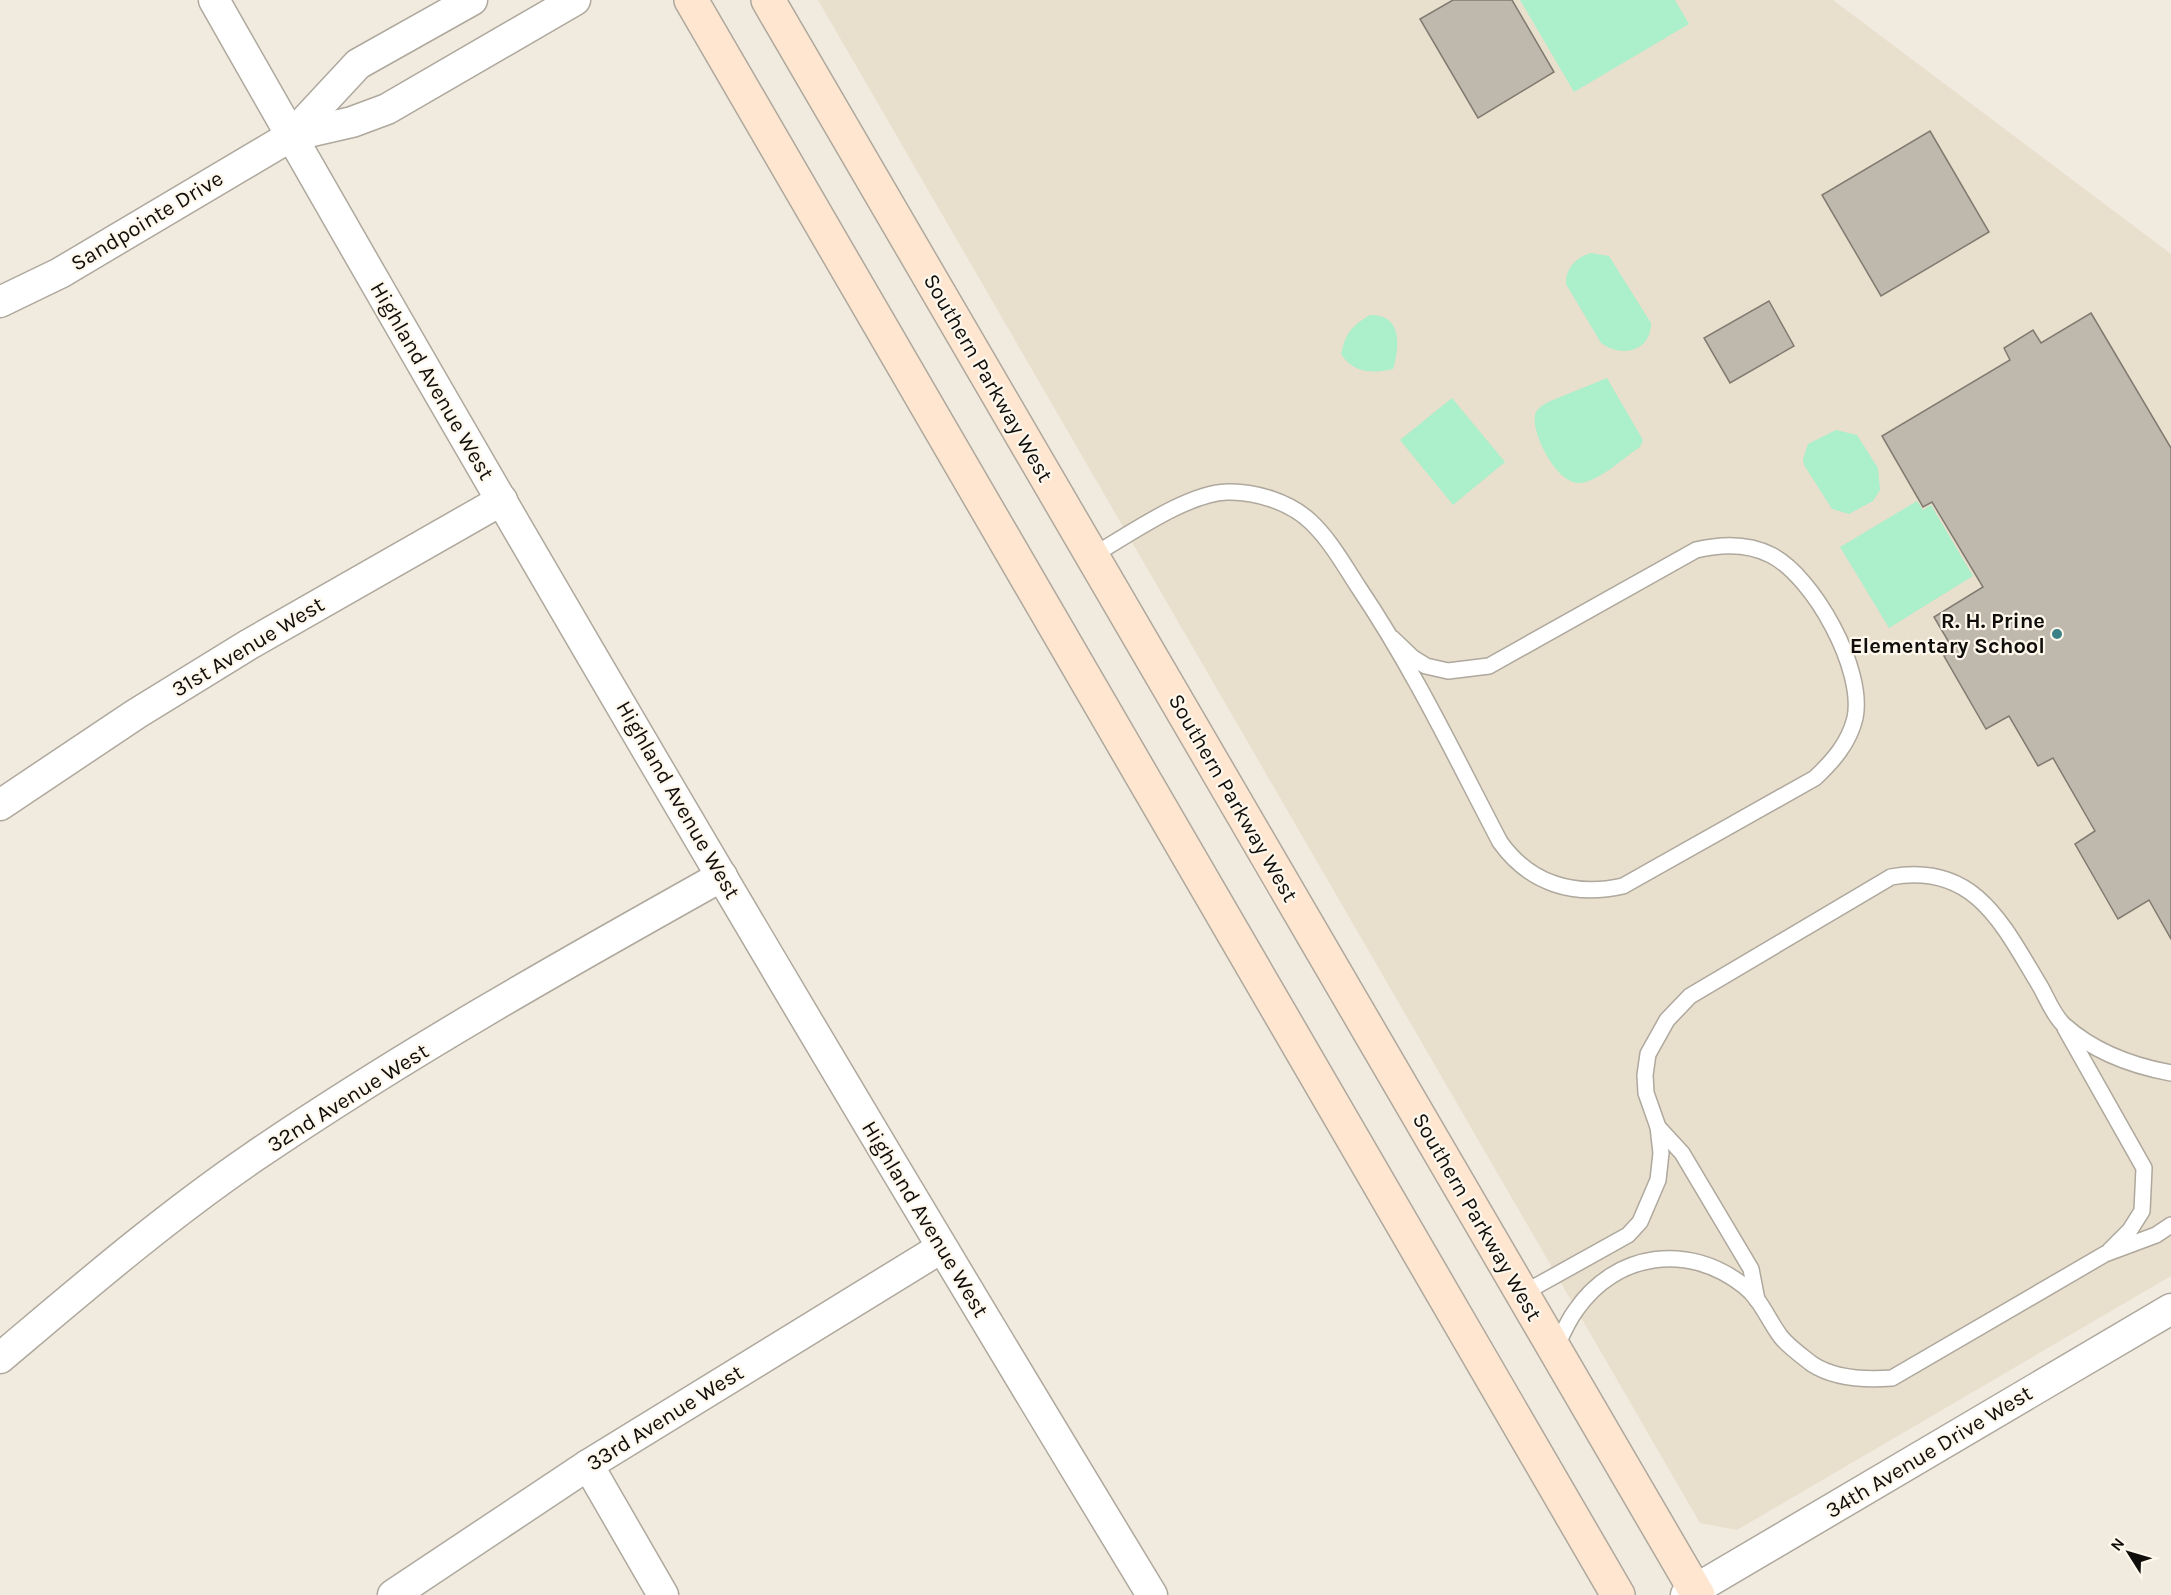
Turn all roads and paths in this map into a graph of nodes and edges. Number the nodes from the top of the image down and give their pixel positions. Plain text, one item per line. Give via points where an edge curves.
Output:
1 (214, 0) edge
2 (472, 0) edge
3 (575, 0) edge
4 (690, 0) edge
5 (768, 0) edge
6 (291, 136) junction
7 (0, 302) edge
8 (502, 500) junction
9 (1092, 556) junction
10 (1392, 638) junction
11 (0, 805) edge
12 (722, 876) junction
13 (2062, 1023) junction
14 (2171, 1073) edge
15 (1658, 1127) junction
16 (2171, 1225) edge
17 (941, 1248) junction
18 (2105, 1254) junction
19 (1522, 1294) junction
20 (1758, 1300) junction
21 (2171, 1309) edge
22 (1555, 1350) junction
23 (0, 1358) edge
24 (588, 1465) junction
25 (1693, 1593) edge
26 (393, 1595) edge
27 (663, 1595) edge
28 (1152, 1595) edge
29 (1618, 1595) edge

1 - 6 street, Highland Avenue West
2 - 6 street, Sandpointe Drive via 358,64
3 - 6 street, Sandpointe Drive via 387,109 352,122
4 - 29 street
5 - 9 street, Southern Parkway West
6 - 7 street, Sandpointe Drive via 60,273
6 - 8 street, Highland Avenue West
8 - 11 street, 31st Avenue West via 248,645
8 - 12 street, Highland Avenue West
9 - 10 lane via 1204,496 1226,492 1271,499 1309,520 1324,536
9 - 19 street, Southern Parkway West
10 - 10 lane via 1500,842 1532,874 1576,889 1600,891 1623,886 1815,778 1847,740 1855,717 1853,671 1809,590 1771,555 1725,543 1696,550 1489,666 1448,671 1426,666
12 - 17 street, Highland Avenue West
12 - 23 street, 32nd Avenue West via 382,1075 252,1159 140,1240
13 - 14 lane via 2121,1059
13 - 15 lane via 2003,925 1972,892 1932,875 1891,877 1678,1006 1648,1054 1646,1093
13 - 18 lane via 2144,1168 2142,1210 2130,1230
15 - 19 lane via 1658,1180 1640,1222 1628,1235
15 - 20 lane via 1682,1153 1750,1269
16 - 18 lane via 2156,1235
17 - 24 street, 33rd Avenue West
17 - 28 street, Highland Avenue West
18 - 20 lane via 1892,1378 1850,1377 1814,1365 1782,1338
19 - 22 street, Southern Parkway West
20 - 22 lane via 1745,1287 1706,1264 1691,1259 1651,1259 1613,1274 1593,1290 1576,1309
21 - 25 street, 34th Avenue Drive West
22 - 25 street, Southern Parkway West
24 - 26 street, 33rd Avenue West
24 - 27 street

